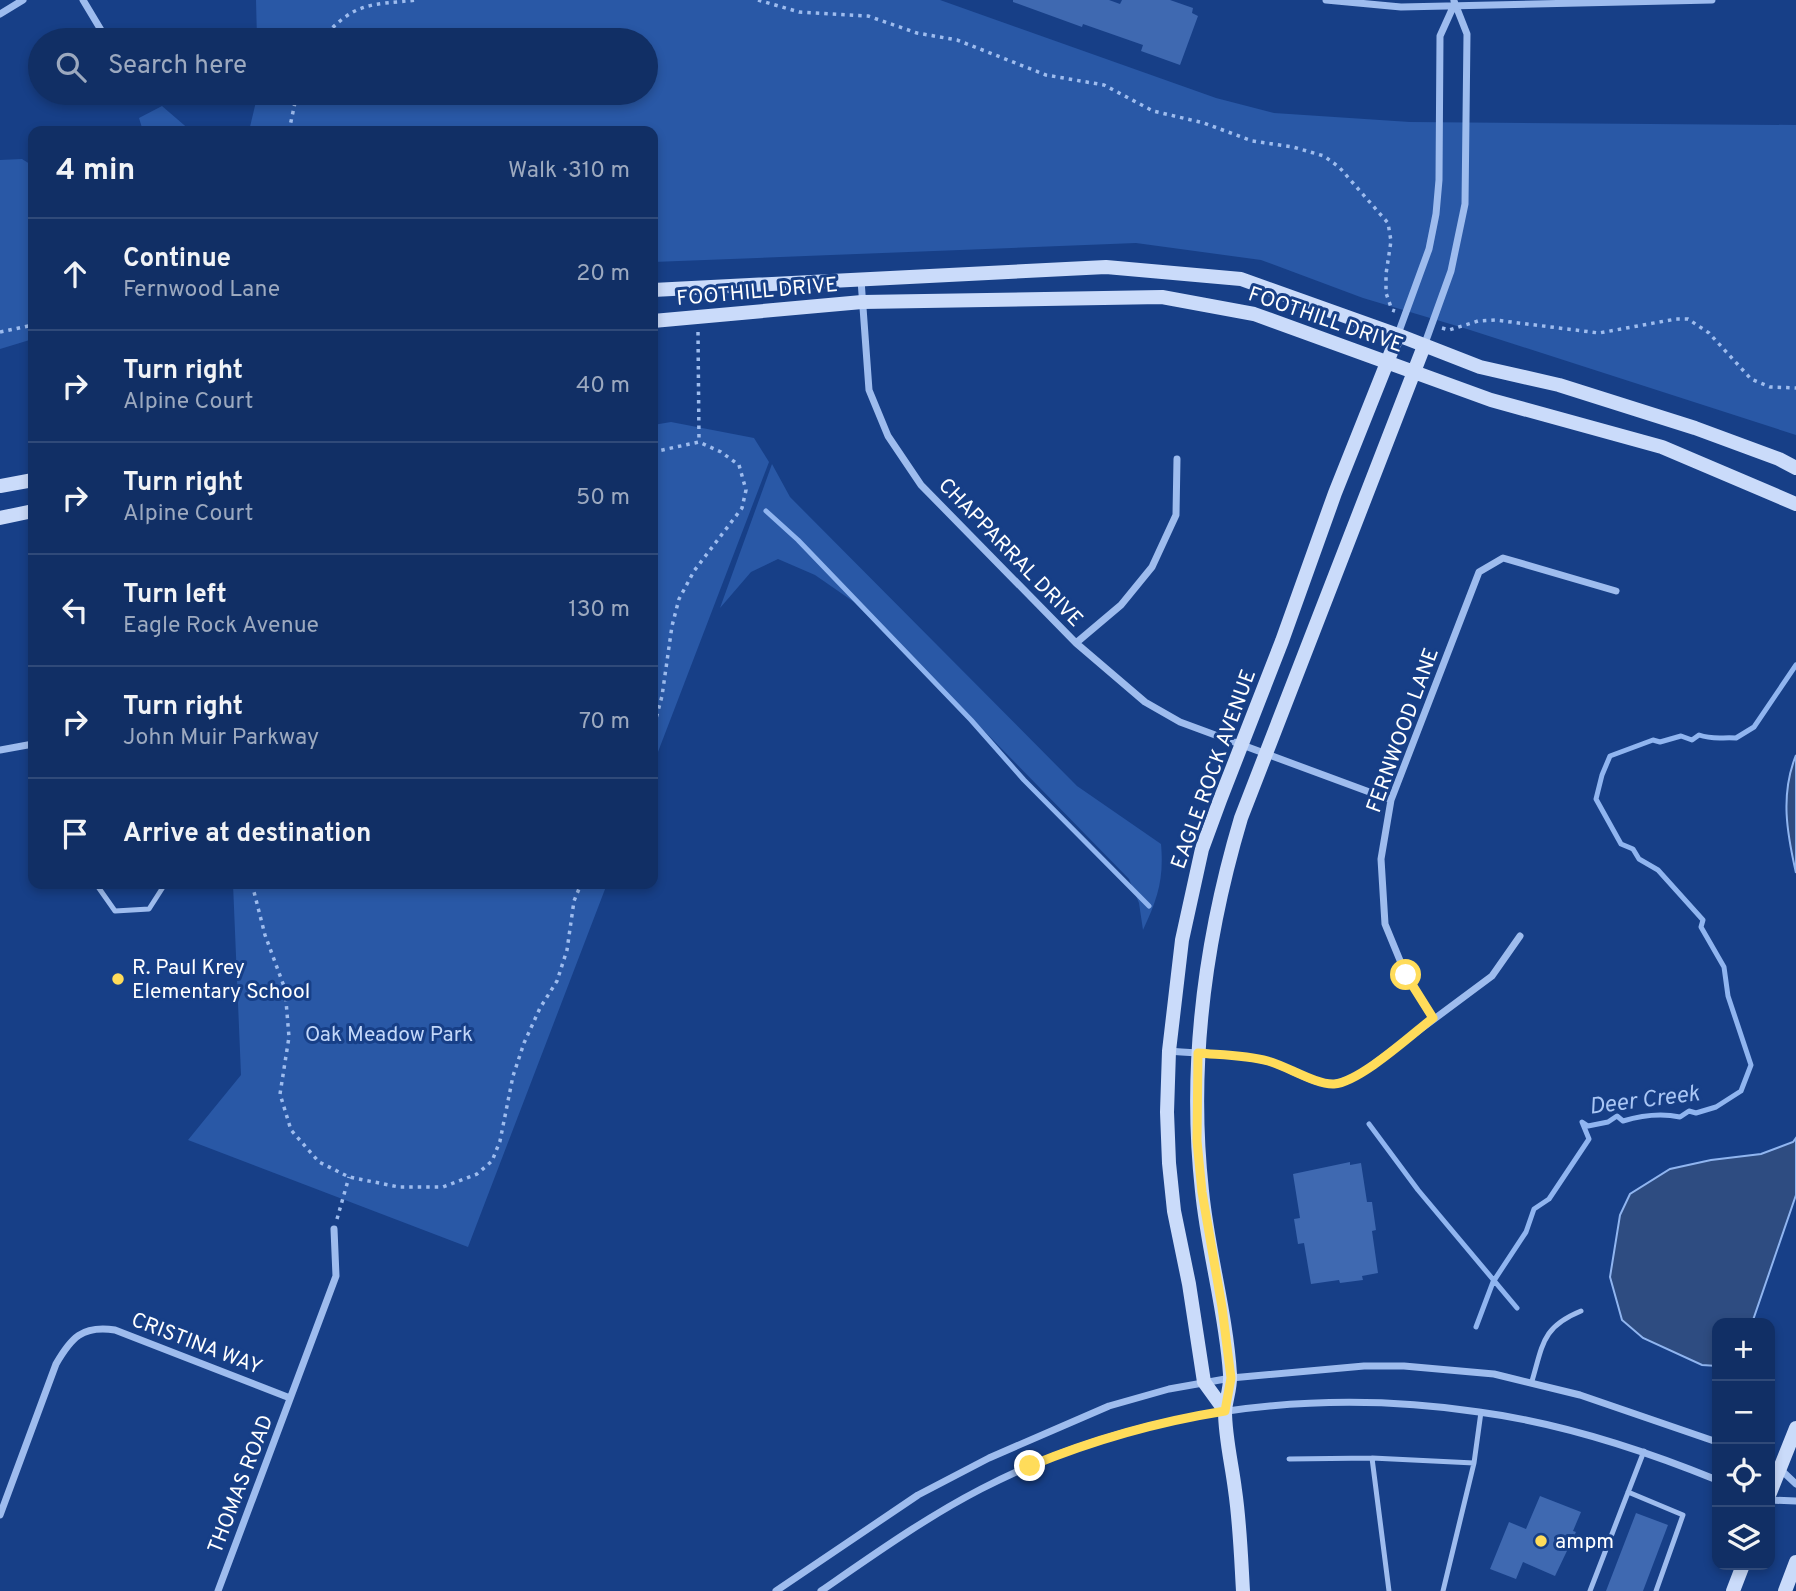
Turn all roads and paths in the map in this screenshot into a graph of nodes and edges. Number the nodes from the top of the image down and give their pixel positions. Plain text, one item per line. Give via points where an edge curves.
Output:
1 (23, 0) edge
2 (83, 0) edge
3 (418, 0) edge
4 (758, 0) edge
5 (1326, 0) edge
6 (1712, 0) edge
7 (1454, 2) edge
8 (0, 13) edge
9 (100, 28) edge
10 (333, 28) edge
11 (294, 105) edge
12 (290, 126) edge
13 (861, 280) junction
14 (658, 290) edge
15 (862, 302) junction
16 (1406, 315) junction
17 (698, 318) junction
18 (658, 321) edge
19 (1432, 325) junction
20 (28, 326) edge
21 (0, 332) edge
22 (1398, 335) junction
23 (1424, 346) junction
24 (1388, 361) junction
25 (1414, 372) junction
26 (1796, 388) edge
27 (699, 442) junction
28 (658, 451) edge
29 (1177, 459) dead end
30 (1796, 468) edge
31 (28, 481) edge
32 (0, 486) edge
33 (1796, 504) edge
34 (28, 512) edge
35 (0, 518) edge
36 (1615, 591) dead end
37 (1076, 643) junction
38 (658, 711) edge
39 (28, 745) edge
40 (1241, 746) junction
41 (0, 750) edge
42 (1266, 755) junction
43 (1391, 800) junction
44 (100, 889) edge
45 (162, 889) edge
46 (253, 889) edge
47 (579, 889) edge
48 (1520, 936) dead end
49 (1433, 1018) junction
50 (1169, 1051) junction
51 (1198, 1053) junction
52 (349, 1177) junction
53 (334, 1228) joint
54 (1581, 1311) dead end
55 (1231, 1378) junction
56 (1532, 1381) junction
57 (1203, 1382) junction
58 (290, 1398) junction
59 (1225, 1411) junction
60 (1481, 1412) junction
61 (1796, 1428) edge
62 (1712, 1440) edge
63 (1644, 1451) junction
64 (1372, 1458) junction
65 (1289, 1459) dead end
66 (1474, 1463) junction
67 (1775, 1465) edge
68 (1712, 1478) edge
69 (1796, 1484) edge
70 (1628, 1492) junction
71 (1775, 1500) edge
72 (1796, 1502) edge
73 (0, 1515) edge
74 (1796, 1562) edge
75 (1741, 1570) edge
76 (218, 1591) edge
77 (776, 1591) edge
78 (821, 1591) edge
79 (1243, 1591) edge
80 (1389, 1591) edge
81 (1443, 1591) edge
82 (1590, 1591) edge
83 (1656, 1591) edge
84 (1733, 1591) edge
85 (1785, 1591) edge

1 - 8 street
2 - 9 street
3 - 10 path via 375,3
4 - 16 path via 799,12 868,16 917,33 957,40 1045,75 1104,85 1153,111 1203,122 1252,141 1324,156 1388,223 1391,242 1386,293 1392,310
5 - 7 street via 1401,7
6 - 7 street
7 - 16 street via 1440,36 1436,214
7 - 19 street via 1467,34 1465,204 1451,271
11 - 12 path
13 - 14 street, FOOTHILL DRIVE
13 - 15 street, CHAPPARRAL DRIVE
13 - 22 street, FOOTHILL DRIVE via 1106,267 1241,278
15 - 17 street, FOOTHILL DRIVE
15 - 24 street, FOOTHILL DRIVE via 1162,297 1254,314
15 - 37 street, CHAPPARRAL DRIVE via 869,390 888,436 921,485
16 - 22 street
17 - 18 street, FOOTHILL DRIVE
17 - 27 path
19 - 23 street
19 - 26 path via 1448,330 1495,320 1604,333 1689,319 1709,333 1751,379 1764,386
20 - 21 path
22 - 23 street, FOOTHILL DRIVE
22 - 24 street, EAGLE ROCK AVENUE
23 - 25 street, EAGLE ROCK AVENUE
23 - 30 street, FOOTHILL DRIVE via 1479,367 1559,385 1695,428
24 - 25 street, FOOTHILL DRIVE
24 - 40 street, EAGLE ROCK AVENUE
25 - 33 street, FOOTHILL DRIVE via 1491,400 1662,447
25 - 42 street, EAGLE ROCK AVENUE
27 - 28 path
27 - 38 path via 739,466 746,490 742,508 694,571 680,599
29 - 37 street via 1176,514 1152,567 1121,605
31 - 32 street
34 - 35 street
36 - 43 street, FERNWOOD LANE via 1503,558 1479,572
37 - 40 street, CHAPPARRAL DRIVE via 1145,702 1180,722
39 - 41 street
40 - 42 street, CHAPPARRAL DRIVE
40 - 50 street, EAGLE ROCK AVENUE via 1202,849 1192,889
42 - 43 street, CHAPPARRAL DRIVE
42 - 51 street, EAGLE ROCK AVENUE via 1225,872 1203,993
43 - 49 street, FERNWOOD LANE via 1381,859 1385,924 1406,975
44 - 45 lane via 115,911 149,909
46 - 52 path via 285,989 289,1037 280,1094 291,1130 319,1162
47 - 52 path via 567,950 513,1076 492,1161 477,1174 443,1187 400,1187
48 - 49 street via 1492,976
49 - 51 street via 1363,1072 1333,1084 1266,1061
50 - 51 street
50 - 57 street, EAGLE ROCK AVENUE via 1170,1175
51 - 55 street, EAGLE ROCK AVENUE via 1196,1108 1202,1192
52 - 53 path
53 - 58 street, THOMAS ROAD via 337,1276
54 - 56 lane via 1561,1319 1549,1331
55 - 56 street via 1391,1366
55 - 57 street
55 - 59 street, EAGLE ROCK AVENUE
56 - 62 street
57 - 59 street, EAGLE ROCK AVENUE
57 - 77 street via 1110,1406 989,1458 918,1496
58 - 73 street, CRISTINA WAY via 115,1330 84,1331 69,1342 56,1364
58 - 76 street, THOMAS ROAD
59 - 60 street via 1331,1402
59 - 78 street via 1104,1437 1030,1466 938,1512
59 - 79 street, EAGLE ROCK AVENUE
60 - 63 street
60 - 66 lane
61 - 67 street
63 - 68 street
63 - 70 lane
64 - 65 lane
64 - 66 lane
64 - 80 lane
66 - 81 lane
67 - 69 street
70 - 82 lane
70 - 83 lane via 1683,1515
71 - 72 street
74 - 85 street
75 - 84 street

